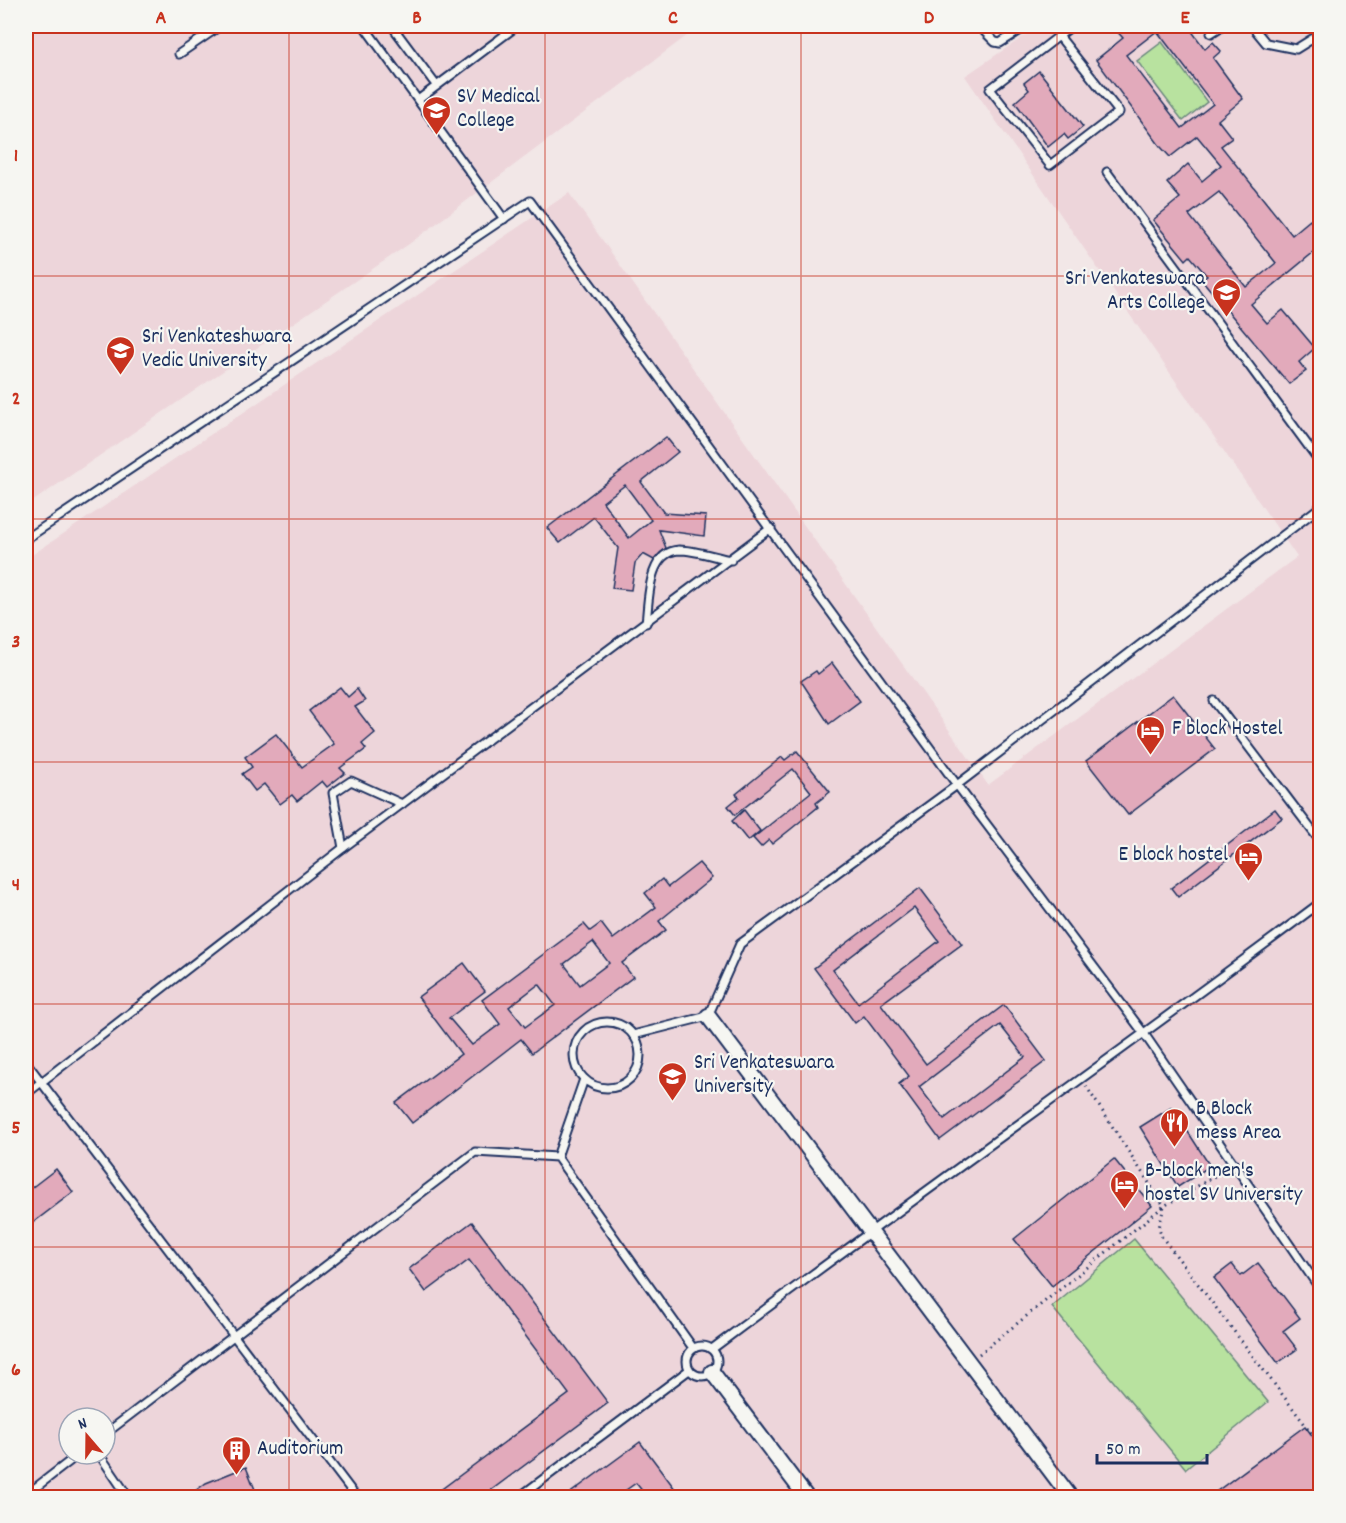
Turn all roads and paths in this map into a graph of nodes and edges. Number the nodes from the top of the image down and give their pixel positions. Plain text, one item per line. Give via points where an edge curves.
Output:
1 (220, 26) edge
2 (364, 26) edge
3 (392, 26) edge
4 (517, 26) edge
5 (979, 26) edge
6 (1027, 26) edge
7 (1072, 26) edge
8 (1222, 26) edge
9 (1252, 26) edge
10 (1212, 33) dead end
11 (1320, 34) edge
12 (1059, 36) junction
13 (179, 54) dead end
14 (436, 86) junction
15 (418, 100) junction
16 (1107, 172) dead end
17 (504, 219) junction
18 (1320, 462) edge
19 (1320, 507) edge
20 (771, 528) junction
21 (26, 539) edge
22 (731, 560) junction
23 (646, 622) junction
24 (1214, 701) dead end
25 (957, 785) junction
26 (402, 804) junction
27 (1320, 841) edge
28 (343, 848) junction
29 (1320, 903) edge
30 (708, 1016) junction
31 (633, 1035) junction
32 (1145, 1035) junction
33 (26, 1062) edge
34 (584, 1079) junction
35 (1082, 1080) junction
36 (41, 1083) junction
37 (26, 1094) edge
38 (557, 1157) junction
39 (1234, 1164) junction
40 (1164, 1206) junction
41 (870, 1231) junction
42 (1320, 1289) edge
43 (235, 1335) junction
44 (693, 1348) junction
45 (712, 1350) junction
46 (969, 1362) junction
47 (689, 1370) junction
48 (712, 1372) junction
49 (117, 1425) edge
50 (1320, 1444) edge
51 (64, 1466) edge
52 (107, 1466) edge
53 (26, 1495) edge
54 (129, 1497) edge
55 (357, 1497) edge
56 (518, 1497) edge
57 (807, 1497) edge
58 (1069, 1497) edge

1 - 13 lane
2 - 15 lane
3 - 14 lane
4 - 14 lane
5 - 6 lane via 1000,43
7 - 12 lane
8 - 10 lane
9 - 11 lane via 1266,43 1296,49
12 - 12 lane via 990,89 1050,165 1119,112
14 - 15 lane
15 - 17 lane
16 - 18 lane
17 - 20 lane via 530,201
17 - 21 lane
19 - 25 lane
20 - 22 lane
20 - 25 lane
22 - 23 lane
22 - 23 lane via 678,550 663,557 654,568
23 - 26 lane
24 - 27 lane
25 - 30 lane via 740,944
25 - 32 lane
26 - 28 lane
26 - 28 lane via 351,781 333,794
28 - 36 lane
29 - 32 lane
30 - 31 lane
30 - 41 street
31 - 34 lane via 640,1055 633,1075 615,1087 604,1088
31 - 34 lane via 615,1023 594,1025 585,1031 574,1049 574,1060
32 - 35 lane
32 - 39 lane
33 - 36 lane
34 - 38 lane
35 - 40 path
35 - 41 lane
36 - 37 lane
36 - 43 lane
38 - 43 lane via 475,1152
38 - 44 lane
39 - 40 path
39 - 42 lane
40 - 46 path
40 - 50 path via 1159,1228 1162,1237
41 - 45 lane
41 - 46 street
43 - 49 lane
43 - 55 lane
44 - 45 lane
44 - 47 lane via 687,1358
45 - 48 lane via 717,1361
46 - 58 street
47 - 48 lane via 700,1376
47 - 56 lane
48 - 57 street
51 - 53 lane
52 - 54 lane

